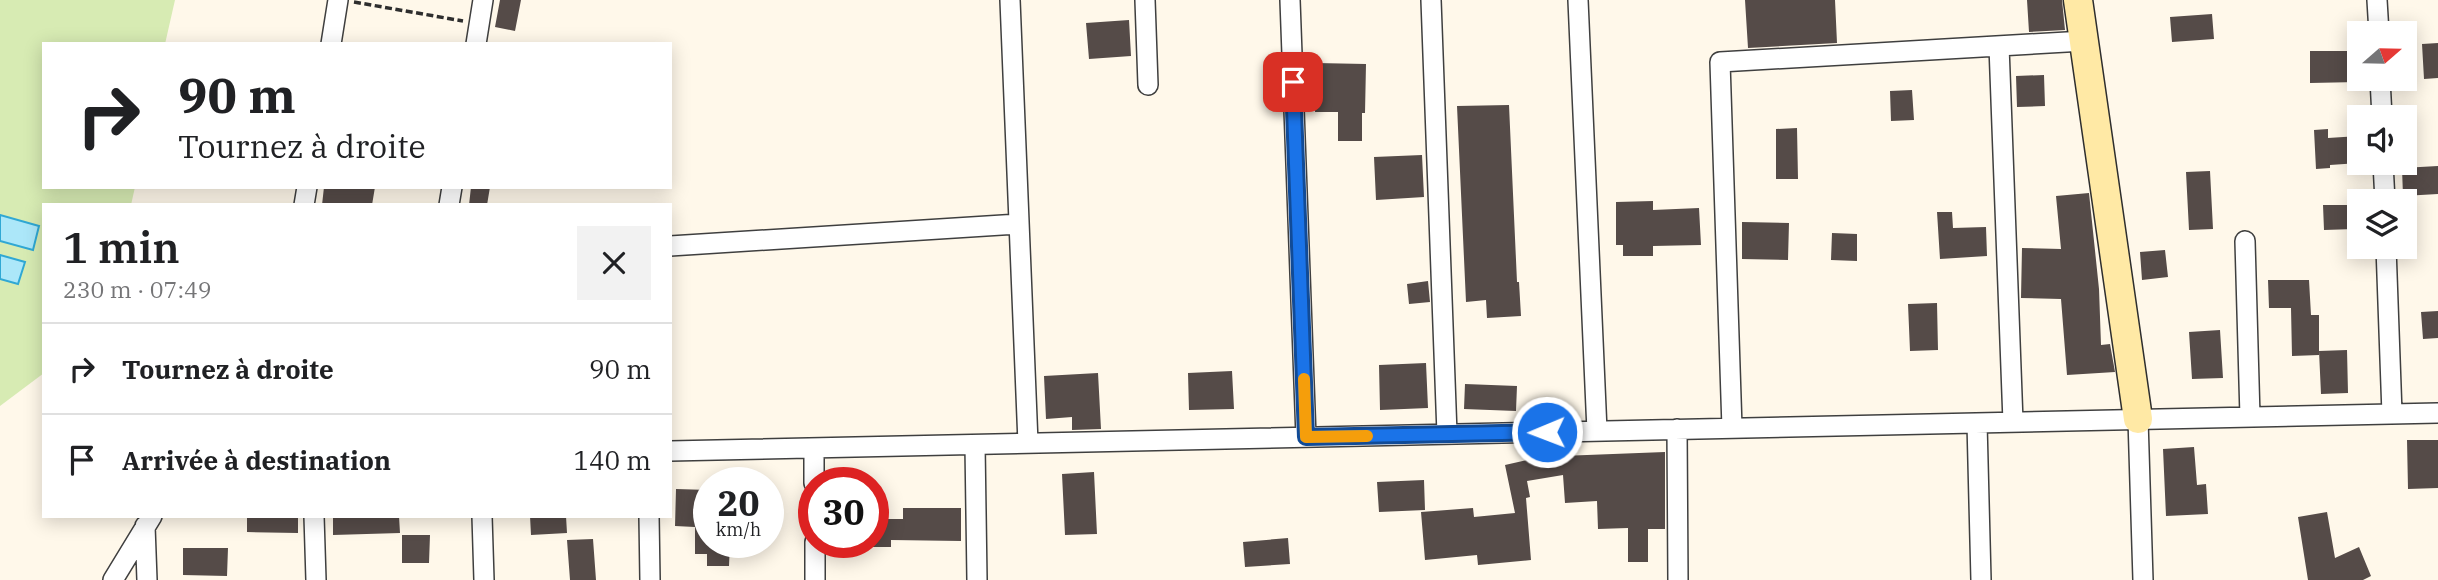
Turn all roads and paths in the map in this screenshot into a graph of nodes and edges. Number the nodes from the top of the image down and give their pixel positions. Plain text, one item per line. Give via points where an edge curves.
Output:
1 (338, 0) edge
2 (345, 0) edge
3 (483, 0) edge
4 (1010, 0) edge
5 (1145, 0) edge
6 (1290, 0) edge
7 (1431, 0) edge
8 (1578, 0) edge
9 (2078, 0) edge
10 (2377, 0) edge
11 (2378, 21) edge
12 (478, 34) edge
13 (2084, 41) junction
14 (331, 42) edge
15 (1999, 46) junction
16 (1148, 85) dead end
17 (1019, 224) junction
18 (2245, 241) dead end
19 (672, 246) edge
20 (2386, 259) edge
21 (2438, 413) edge
22 (2392, 414) junction
23 (2250, 417) junction
24 (2138, 419) junction
25 (2013, 422) junction
26 (1977, 423) junction
27 (1732, 428) junction
28 (1677, 429) junction
29 (1597, 431) junction
30 (1447, 434) junction
31 (1306, 437) junction
32 (1028, 443) junction
33 (975, 444) junction
34 (814, 448) junction
35 (672, 451) edge
36 (814, 467) edge
37 (314, 518) edge
38 (482, 518) edge
39 (649, 518) edge
40 (149, 521) edge
41 (815, 558) edge
42 (113, 580) edge
43 (147, 580) edge
44 (316, 580) edge
45 (484, 580) edge
46 (650, 580) edge
47 (815, 580) edge
48 (977, 580) edge
49 (1678, 580) edge
50 (1981, 580) edge
51 (2143, 580) edge

1 - 14 street
2 - 12 path
3 - 12 street
4 - 17 street
5 - 16 street
6 - 31 street
7 - 30 street
8 - 29 street
9 - 13 street
10 - 11 street
13 - 15 street
13 - 24 street
15 - 25 street
15 - 27 street via 1720,62
17 - 19 street
17 - 32 street
18 - 23 street
20 - 22 street
21 - 22 street
22 - 23 street
23 - 24 street
24 - 25 street
24 - 51 street
25 - 26 street
26 - 27 street
26 - 50 street
27 - 28 street
28 - 29 street
28 - 49 street
29 - 30 street
30 - 31 street
31 - 32 street
32 - 33 street
33 - 34 street
33 - 48 street
34 - 35 street
34 - 36 street
37 - 44 street
38 - 45 street
39 - 46 street
40 - 42 street
40 - 43 street
41 - 47 street

